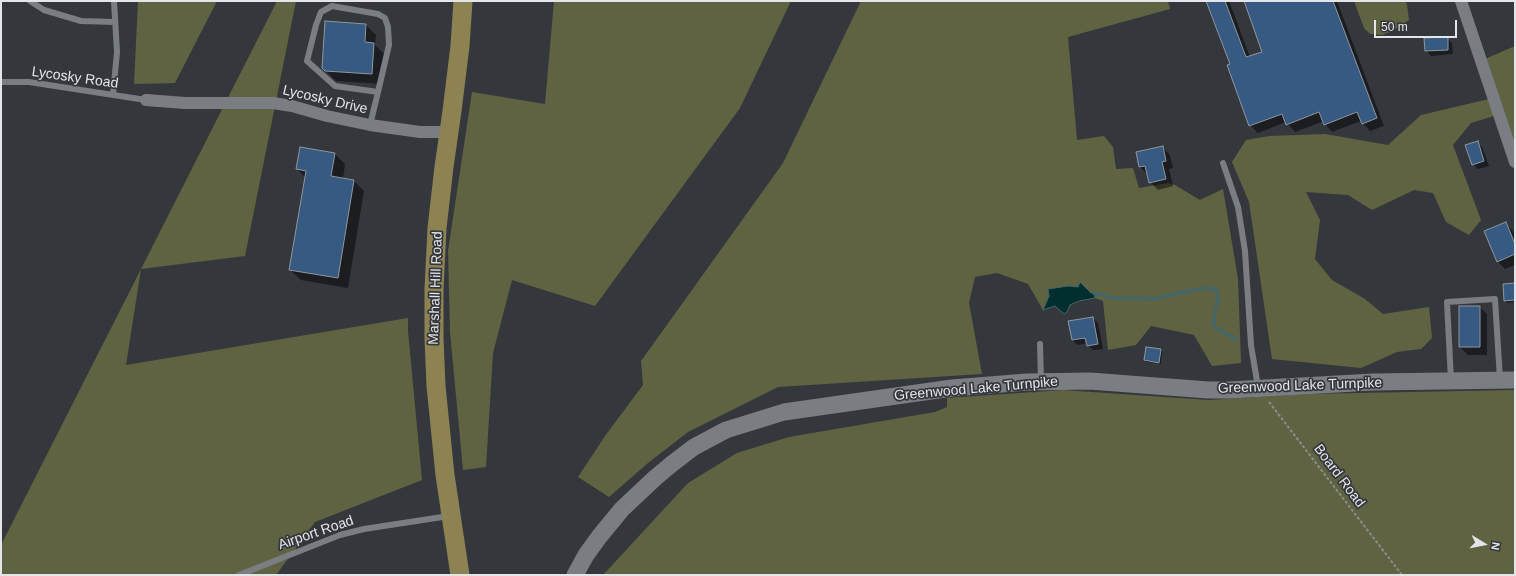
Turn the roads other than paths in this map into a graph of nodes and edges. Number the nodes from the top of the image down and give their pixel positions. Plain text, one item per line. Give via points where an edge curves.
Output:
1 (30, 1) edge
2 (114, 1) edge
3 (463, 1) edge
4 (1461, 1) edge
5 (115, 22) junction
6 (1, 82) edge
7 (378, 92) junction
8 (113, 95) junction
9 (146, 100) joint
10 (370, 126) junction
11 (449, 132) junction
12 (1515, 162) edge
13 (1223, 163) dead end
14 (1040, 344) dead end
15 (1042, 381) junction
16 (1452, 381) junction
17 (1508, 381) edge
18 (1259, 388) junction
19 (451, 516) junction
20 (239, 575) edge
21 (460, 575) edge
22 (575, 575) edge

1 - 5 lane via 44,10 81,21
2 - 5 lane
3 - 11 main road, Marshall Hill Road
4 - 12 street
5 - 8 lane via 117,52
6 - 8 lane, Lycosky Road via 29,82
7 - 7 lane via 335,86 307,61 321,12 332,6 378,14 385,18 389,45
7 - 10 lane
8 - 9 lane, Lycosky Road
9 - 10 street, Lycosky Drive via 185,103 273,103
10 - 11 street, Lycosky Drive via 420,132
11 - 19 main road, Marshall Hill Road via 437,228 434,338 436,386
13 - 18 lane via 1238,206 1245,251 1251,345
14 - 15 lane
15 - 18 main road, Greenwood Lake Turnpike via 1090,381 1208,390
15 - 22 main road, Greenwood Lake Turnpike via 952,388 812,407 784,412 726,430 694,448 655,478 622,509 599,536
16 - 17 main road, Greenwood Lake Turnpike
16 - 17 lane via 1447,302 1495,299
16 - 18 main road, Greenwood Lake Turnpike
19 - 20 lane, Airport Road via 340,535
19 - 21 main road, Marshall Hill Road

